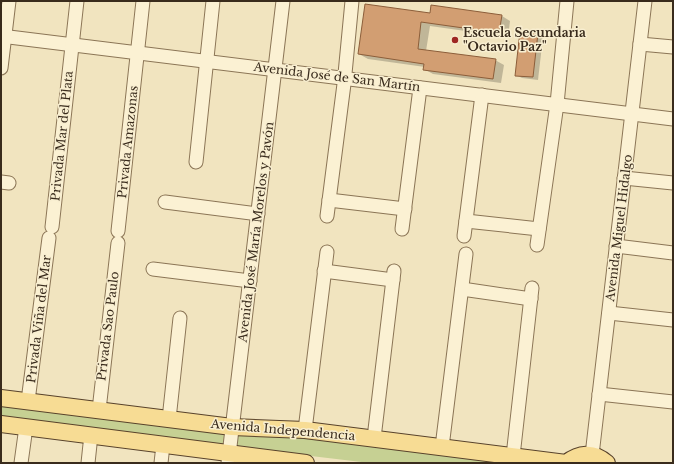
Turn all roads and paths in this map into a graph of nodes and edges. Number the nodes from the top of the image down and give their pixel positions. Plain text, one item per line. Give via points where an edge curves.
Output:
1 (9, 1) edge
2 (77, 1) edge
3 (143, 1) edge
4 (213, 1) edge
5 (283, 1) edge
6 (352, 1) edge
7 (567, 1) edge
8 (645, 1) edge
9 (3, 36) edge
10 (640, 44) junction
11 (72, 45) junction
12 (673, 48) edge
13 (138, 53) junction
14 (206, 61) junction
15 (1, 68) edge
16 (275, 70) junction
17 (345, 78) junction
18 (420, 88) junction
19 (482, 95) junction
20 (556, 104) junction
21 (632, 114) junction
22 (673, 119) edge
23 (196, 162) dead end
24 (624, 178) junction
25 (673, 183) edge
26 (329, 200) junction
27 (165, 202) dead end
28 (405, 209) junction
29 (258, 214) junction
30 (327, 216) dead end
31 (466, 221) junction
32 (402, 229) dead end
33 (539, 230) junction
34 (50, 232) joint
35 (464, 236) dead end
36 (118, 237) joint
37 (537, 245) dead end
38 (616, 246) junction
39 (327, 252) dead end
40 (673, 253) edge
41 (466, 254) dead end
42 (153, 269) dead end
43 (324, 271) junction
44 (250, 281) junction
45 (462, 289) junction
46 (609, 313) junction
47 (180, 318) dead end
48 (673, 320) edge
49 (599, 394) junction
50 (1, 398) edge
51 (28, 401) junction
52 (673, 402) edge
53 (99, 410) junction
54 (169, 419) junction
55 (1, 424) edge
56 (26, 427) junction
57 (232, 427) junction
58 (305, 430) junction
59 (91, 435) junction
60 (374, 438) junction
61 (163, 445) junction
62 (442, 447) junction
63 (592, 455) junction
64 (513, 456) junction
65 (228, 458) edge
66 (21, 463) edge
67 (88, 463) edge
68 (161, 463) edge
69 (301, 463) edge
70 (566, 463) edge
71 (607, 463) edge

1 - 9 street
2 - 11 street, Privada Mar del Plata
3 - 13 street, Privada Amazonas
4 - 14 street
5 - 16 street, Avenida José María Morelos y Pavón
6 - 17 street
7 - 20 street
8 - 10 street, Avenida Miguel Hidalgo
9 - 11 street, Avenida José de San Martín
9 - 15 street
10 - 12 street
10 - 21 street, Avenida Miguel Hidalgo
11 - 13 street, Avenida José de San Martín
11 - 34 street, Privada Mar del Plata
13 - 14 street, Avenida José de San Martín
13 - 36 street, Privada Amazonas
14 - 16 street, Avenida José de San Martín
14 - 23 street
16 - 17 street, Avenida José de San Martín
16 - 29 street, Avenida José María Morelos y Pavón
17 - 18 street, Avenida José de San Martín
17 - 26 street
18 - 19 street, Avenida José de San Martín
18 - 28 street
19 - 20 street, Avenida José de San Martín
19 - 31 street
20 - 21 street, Avenida José de San Martín
20 - 33 street
21 - 22 street, Avenida José de San Martín
21 - 24 street, Avenida Miguel Hidalgo
24 - 25 street
24 - 38 street, Avenida Miguel Hidalgo
26 - 28 street
26 - 30 street
27 - 29 street
28 - 32 street
29 - 44 street, Avenida José María Morelos y Pavón
31 - 33 street
31 - 35 street
33 - 37 street
34 - 51 street, Privada Viña del Mar
36 - 53 street, Privada Sao Paulo
38 - 40 street
38 - 46 street, Avenida Miguel Hidalgo
39 - 43 street
41 - 45 street
42 - 44 street
43 - 58 street
43 - 60 street via 393,275
44 - 57 street, Avenida José María Morelos y Pavón
45 - 62 street
45 - 64 street via 532,293
46 - 48 street
46 - 49 street, Avenida Miguel Hidalgo
47 - 54 street
49 - 52 street
49 - 63 street, Avenida Miguel Hidalgo
50 - 51 main road, Avenida Independencia
51 - 53 main road, Avenida Independencia
53 - 54 main road, Avenida Independencia
54 - 57 main road, Avenida Independencia
55 - 56 main road
56 - 59 main road
56 - 66 street
57 - 58 main road, Avenida Independencia
57 - 65 street, Avenida José María Morelos y Pavón
58 - 60 main road, Avenida Independencia
59 - 61 main road
59 - 67 street
60 - 62 main road, Avenida Independencia
61 - 65 main road
61 - 68 street
62 - 64 main road, Avenida Independencia
63 - 70 main road via 573,457
63 - 71 main road
64 - 70 main road, Avenida Independencia
65 - 69 main road

